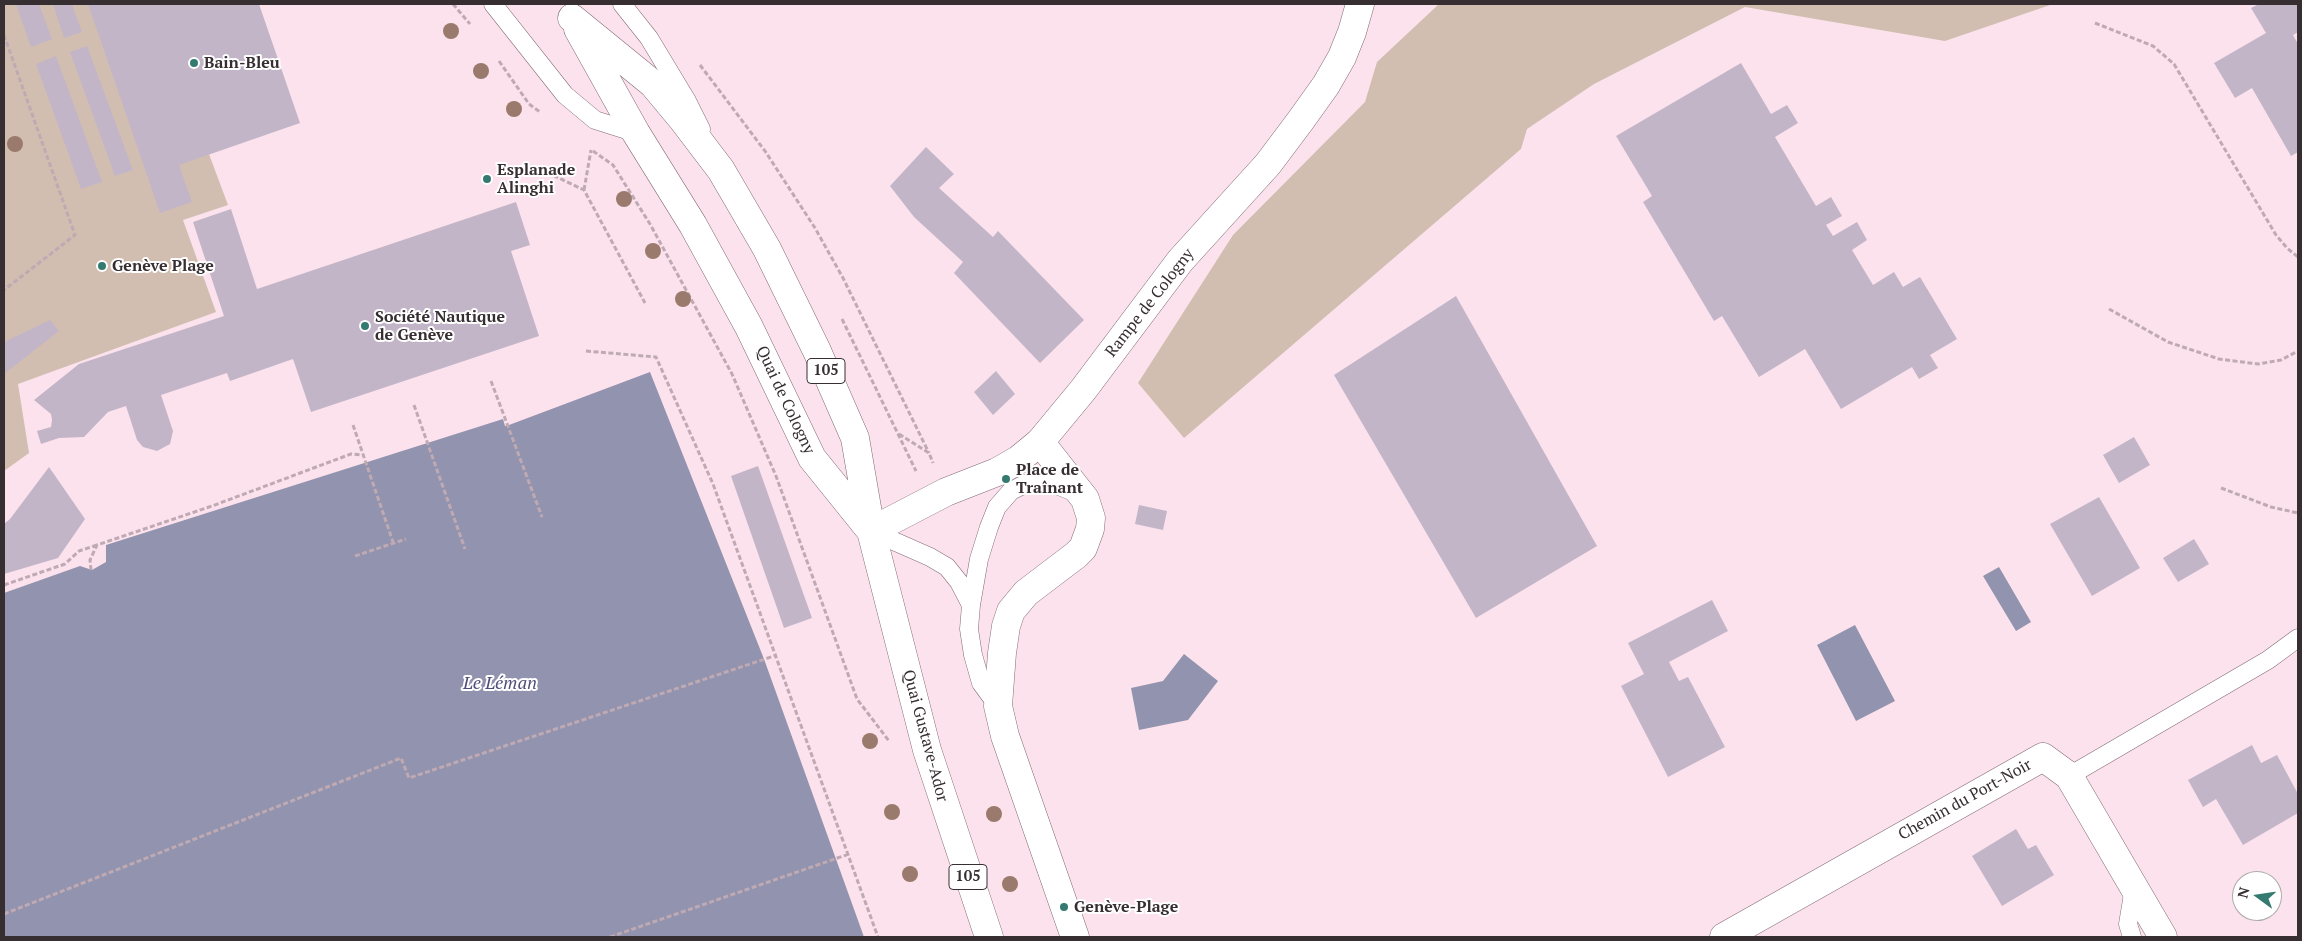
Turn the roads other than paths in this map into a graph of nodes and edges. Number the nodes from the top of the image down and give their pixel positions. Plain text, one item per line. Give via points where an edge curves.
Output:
1 (493, 4) edge
2 (622, 4) edge
3 (1360, 4) edge
4 (566, 11) edge
5 (636, 133) junction
6 (721, 170) junction
7 (1040, 442) junction
8 (1085, 500) junction
9 (871, 532) junction
10 (971, 605) junction
11 (2298, 638) edge
12 (998, 706) junction
13 (2069, 776) junction
14 (2134, 888) junction
15 (989, 937) edge
16 (1075, 937) edge
17 (1724, 937) edge
18 (2132, 937) edge
19 (2163, 937) edge

1 - 5 lane via 564,95 595,120
2 - 6 lane via 649,38 687,101
3 - 7 street, Rampe de Cologny via 1342,57 1316,99 1268,164 1180,262
4 - 5 street, Quai de Cologny / 105
4 - 6 street, Quai de Cologny / 105 via 653,84
5 - 9 street, Quai de Cologny / 105 via 750,326 812,458
6 - 9 street, Quai de Cologny / 105 via 788,289 855,438
7 - 8 street
7 - 9 street, Rampe de Cologny via 997,472 946,492
8 - 10 lane via 1062,486 1038,482 1011,491 997,507 989,527 979,559
8 - 12 street via 1091,518 1083,548 1026,593 1011,611 1002,653
9 - 10 lane via 930,556 947,567 960,582
9 - 15 street, Quai Gustave-Ador / 105 via 927,750
10 - 12 lane via 969,629 973,655 981,683
11 - 13 lane via 2268,660
12 - 16 street via 1005,736
13 - 14 street, Chemin du Port-Noir
13 - 17 street, Chemin du Port-Noir via 2043,757
14 - 18 lane via 2128,924
14 - 19 street, Chemin du Port-Noir

